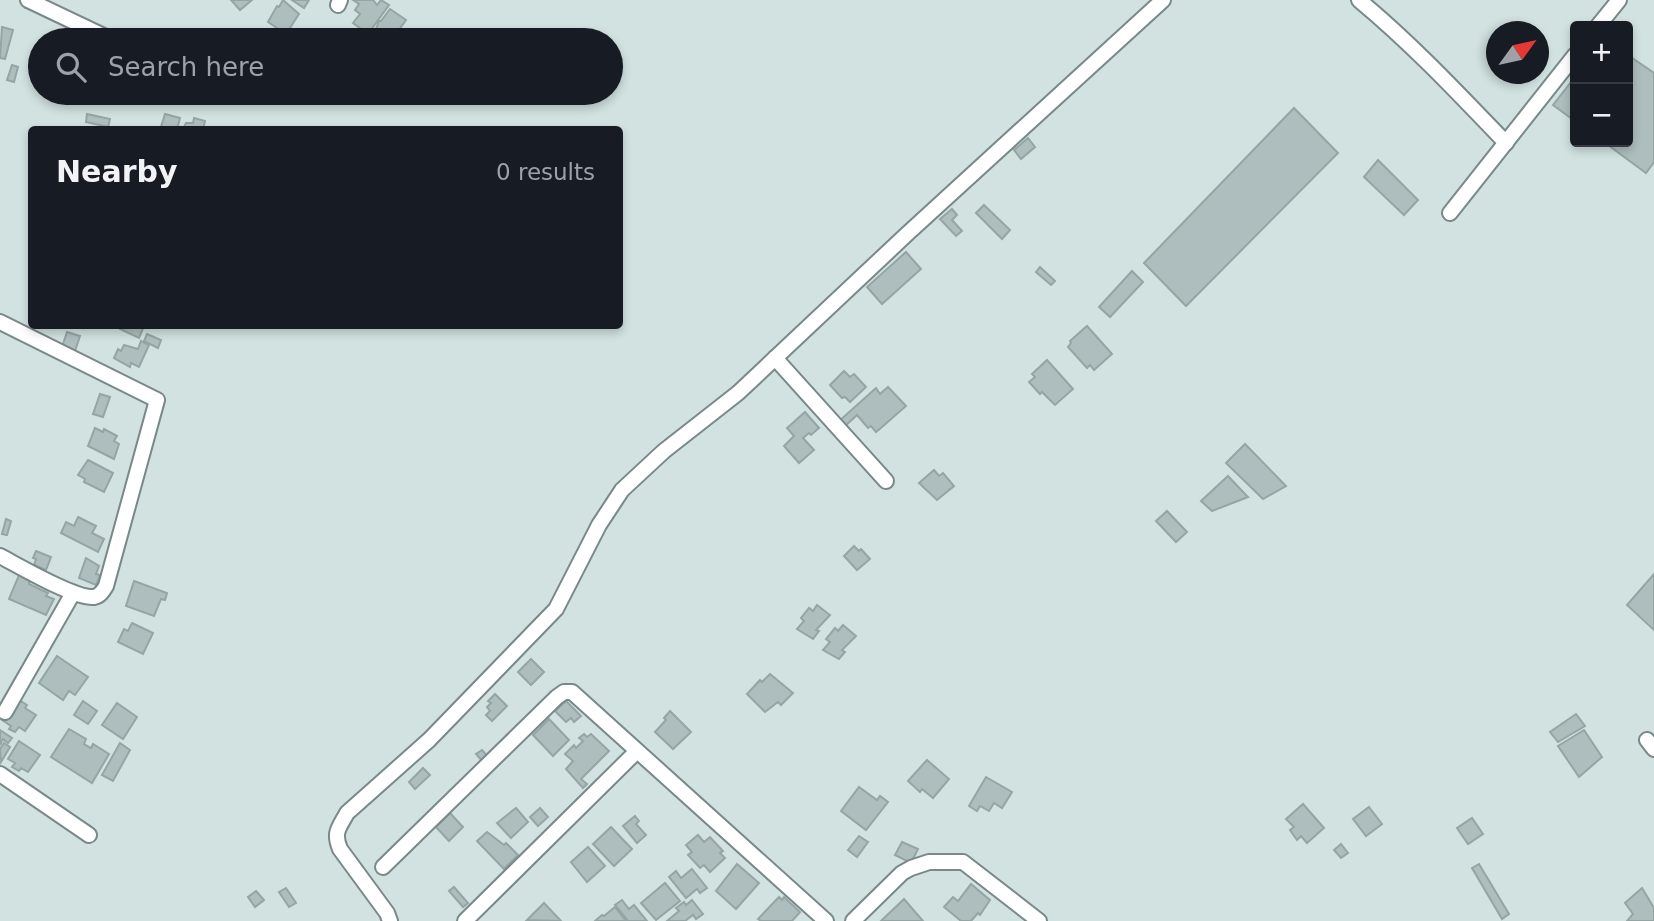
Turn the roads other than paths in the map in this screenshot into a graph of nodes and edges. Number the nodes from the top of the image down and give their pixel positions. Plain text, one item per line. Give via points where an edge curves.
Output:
1 (28, 0) edge
2 (1163, 0) edge
3 (1359, 0) edge
4 (1619, 0) edge
5 (1602, 21) edge
6 (87, 28) edge
7 (1570, 61) edge
8 (1506, 143) junction
9 (1450, 213) dead end
10 (0, 322) edge
11 (775, 358) junction
12 (886, 481) dead end
13 (0, 556) edge
14 (73, 593) junction
15 (5, 712) dead end
16 (636, 752) junction
17 (0, 774) edge
18 (89, 835) dead end
19 (383, 867) dead end
20 (390, 921) edge
21 (465, 921) edge
22 (826, 921) edge
23 (853, 921) edge
24 (1039, 921) edge

1 - 6 street
2 - 11 street
3 - 8 street via 1432,65
4 - 5 street
7 - 8 street
8 - 9 street
10 - 14 street via 157,400 106,586 96,597
11 - 12 street
11 - 20 street via 622,490 556,610 429,740 347,813 336,838
13 - 14 street
14 - 15 street
16 - 19 street via 582,699 564,692
16 - 21 street
16 - 22 street
17 - 18 street
23 - 24 street via 902,873 929,862 954,861 971,866

